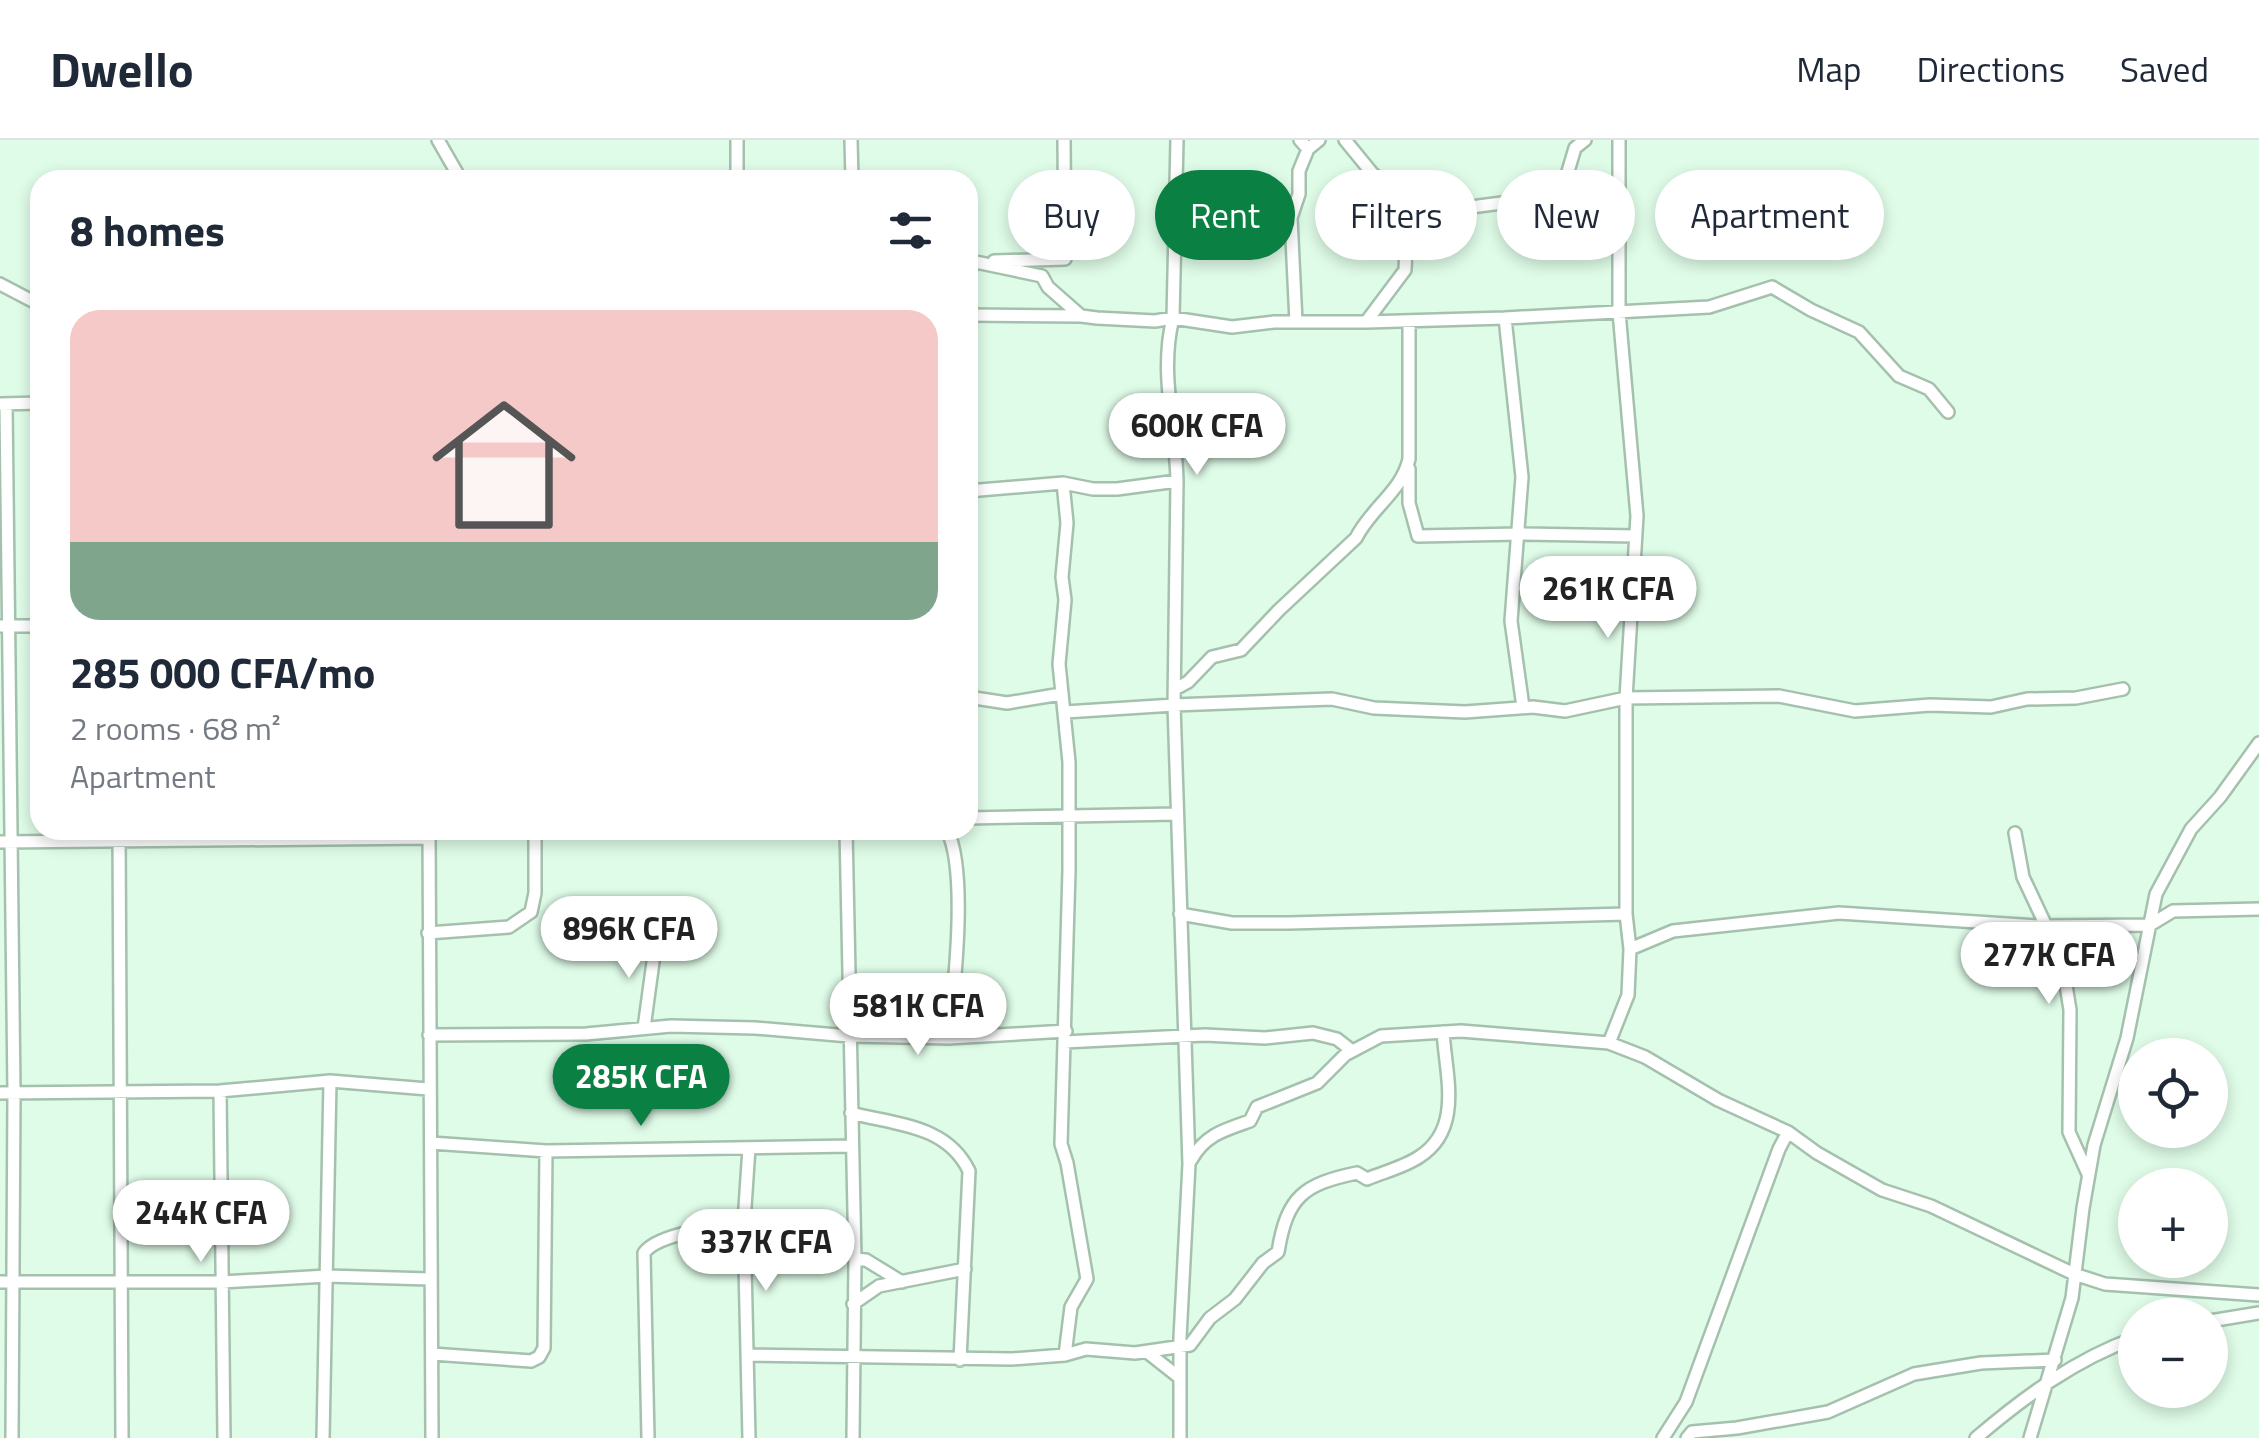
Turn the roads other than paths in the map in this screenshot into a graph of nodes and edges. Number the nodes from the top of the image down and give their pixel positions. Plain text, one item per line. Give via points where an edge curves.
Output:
1 (438, 140) edge
2 (851, 140) edge
3 (1064, 140) edge
4 (1177, 140) edge
5 (1345, 140) edge
6 (1585, 140) edge
7 (1618, 140) edge
8 (738, 141) edge
9 (1309, 143) edge
10 (456, 170) edge
11 (737, 170) edge
12 (852, 170) edge
13 (1369, 170) edge
14 (1477, 207) edge
15 (1405, 260) edge
16 (978, 266) edge
17 (978, 268) edge
18 (0, 284) edge
19 (30, 300) edge
20 (1619, 312) junction
21 (978, 314) edge
22 (1081, 316) junction
23 (1173, 318) junction
24 (1505, 318) junction
25 (1296, 322) junction
26 (1366, 322) junction
27 (1408, 322) junction
28 (30, 403) edge
29 (3, 404) edge
30 (1948, 412) dead end
31 (1409, 459) junction
32 (1176, 481) junction
33 (1062, 482) junction
34 (978, 490) edge
35 (1519, 534) junction
36 (1636, 536) junction
37 (3, 626) edge
38 (30, 626) edge
39 (2123, 688) dead end
40 (1175, 689) junction
41 (1061, 694) junction
42 (978, 698) edge
43 (1626, 698) junction
44 (1174, 705) junction
45 (1523, 707) junction
46 (1066, 712) junction
47 (2259, 743) edge
48 (1176, 814) junction
49 (1068, 815) junction
50 (978, 818) edge
51 (2015, 833) dead end
52 (37, 840) edge
53 (119, 840) edge
54 (429, 840) edge
55 (535, 840) edge
56 (846, 840) edge
57 (950, 840) edge
58 (4, 842) edge
59 (5, 904) edge
60 (2259, 909) edge
61 (1180, 914) junction
62 (1626, 914) junction
63 (2150, 925) junction
64 (2046, 926) junction
65 (428, 933) junction
66 (656, 940) dead end
67 (1630, 948) junction
68 (644, 1028) junction
69 (1443, 1032) junction
70 (429, 1035) junction
71 (849, 1036) junction
72 (1065, 1036) junction
73 (949, 1038) junction
74 (1185, 1038) junction
75 (1609, 1043) junction
76 (1351, 1050) junction
77 (330, 1081) junction
78 (428, 1089) junction
79 (121, 1091) junction
80 (220, 1091) junction
81 (7, 1093) edge
82 (850, 1113) junction
83 (1788, 1132) junction
84 (430, 1143) junction
85 (851, 1146) junction
86 (748, 1148) junction
87 (546, 1151) junction
88 (1189, 1164) junction
89 (2089, 1176) junction
90 (744, 1222) junction
91 (854, 1260) junction
92 (964, 1269) junction
93 (2074, 1274) junction
94 (327, 1276) junction
95 (429, 1279) junction
96 (122, 1281) junction
97 (6, 1282) edge
98 (222, 1282) junction
99 (902, 1282) junction
100 (2259, 1294) edge
101 (853, 1304) junction
102 (2259, 1313) edge
103 (2228, 1318) edge
104 (2118, 1345) edge
105 (1180, 1346) junction
106 (1147, 1352) junction
107 (432, 1354) junction
108 (747, 1355) junction
109 (1065, 1355) junction
110 (853, 1358) junction
111 (960, 1360) junction
112 (2054, 1360) junction
113 (1180, 1378) junction
114 (2049, 1383) junction
115 (1738, 1428) junction
116 (12, 1438) edge
117 (122, 1438) edge
118 (224, 1438) edge
119 (323, 1438) edge
120 (432, 1438) edge
121 (648, 1438) edge
122 (749, 1438) edge
123 (853, 1438) edge
124 (1180, 1438) edge
125 (1663, 1438) edge
126 (1687, 1438) edge
127 (1748, 1438) edge
128 (1976, 1438) edge
129 (2030, 1438) edge

1 - 10 street
2 - 12 street
3 - 16 street via 1065,259
4 - 23 street
5 - 13 street
6 - 14 street via 1575,148 1558,205
7 - 20 street
8 - 11 street
9 - 25 street via 1292,218
15 - 26 street
17 - 22 street via 1042,276
18 - 19 street
20 - 24 street
20 - 30 street via 1709,307 1772,287 1859,332 1899,376 1929,389
20 - 36 street
21 - 22 street
22 - 23 street
23 - 25 street via 1232,327
23 - 32 street via 1166,376
24 - 27 street
24 - 35 street via 1522,477
25 - 26 street
26 - 27 street
27 - 31 street
28 - 29 street
29 - 37 street
31 - 35 street via 1409,503 1418,536
31 - 40 street via 1406,476 1356,538 1241,650 1212,657
32 - 33 street via 1117,489
32 - 40 street
33 - 34 street
33 - 41 street via 1067,523
35 - 36 street
35 - 45 street via 1511,620
36 - 43 street
37 - 38 street
37 - 58 street
39 - 43 street via 1990,707 1855,711 1779,696
40 - 44 street
41 - 42 street via 1008,703
41 - 46 street
43 - 45 street via 1565,711
43 - 62 street
44 - 45 street via 1332,699 1411,710
44 - 46 street
44 - 48 street
46 - 49 street
47 - 63 street via 2190,829 2156,894
48 - 49 street
48 - 61 street
49 - 50 street
49 - 72 street
51 - 64 street via 2023,877
52 - 58 street
53 - 79 street
54 - 65 street
55 - 65 street via 534,894 524,919 509,927
56 - 71 street
57 - 73 street via 958,954
58 - 59 street
59 - 81 street
60 - 63 street via 2173,911
61 - 62 street via 1232,923
61 - 74 street
62 - 67 street
63 - 64 street
63 - 89 street
64 - 67 street via 1839,913 1674,931
64 - 89 street via 2062,960 2070,1010 2070,1132
65 - 70 street
66 - 68 street
67 - 75 street via 1628,995
68 - 70 street
68 - 71 street
69 - 75 street
69 - 76 street via 1381,1036
69 - 105 street via 1448,1124 1437,1142 1418,1158 1367,1179 1357,1173 1334,1178 1300,1194 1283,1222 1278,1252 1196,1340
70 - 78 street
71 - 73 street
71 - 82 street
72 - 73 street
72 - 74 street
72 - 109 street via 1061,1144 1087,1279 1074,1297
74 - 76 street via 1313,1033
74 - 88 street
75 - 83 street
76 - 88 street via 1317,1083 1257,1107 1250,1121 1208,1138
77 - 78 street
77 - 80 street
77 - 94 street
78 - 84 street
79 - 80 street
79 - 81 street
79 - 96 street
80 - 98 street
81 - 97 street
82 - 85 street
82 - 92 street via 942,1136 961,1154 970,1188
83 - 93 street via 1882,1190
83 - 125 street via 1686,1402
84 - 87 street
84 - 95 street
85 - 86 street
85 - 91 street
86 - 87 street
86 - 90 street
87 - 107 street via 546,1338 539,1357
88 - 105 street
89 - 93 street
90 - 108 street
90 - 121 street via 665,1239 644,1253
91 - 99 street
91 - 101 street
92 - 99 street
92 - 111 street
93 - 100 street via 2105,1284
93 - 112 street
94 - 95 street
94 - 98 street
94 - 119 street
95 - 107 street
96 - 97 street
96 - 98 street
96 - 117 street
97 - 116 street
98 - 118 street
99 - 101 street via 879,1286
101 - 110 street
102 - 103 street
104 - 114 street
105 - 106 street
105 - 113 street
106 - 109 street
106 - 113 street
107 - 120 street
108 - 110 street
108 - 122 street
109 - 111 street
110 - 111 street
110 - 123 street
112 - 114 street
112 - 115 street via 1981,1362 1914,1374 1828,1412
113 - 124 street
114 - 128 street
114 - 129 street
115 - 126 street
115 - 127 street

